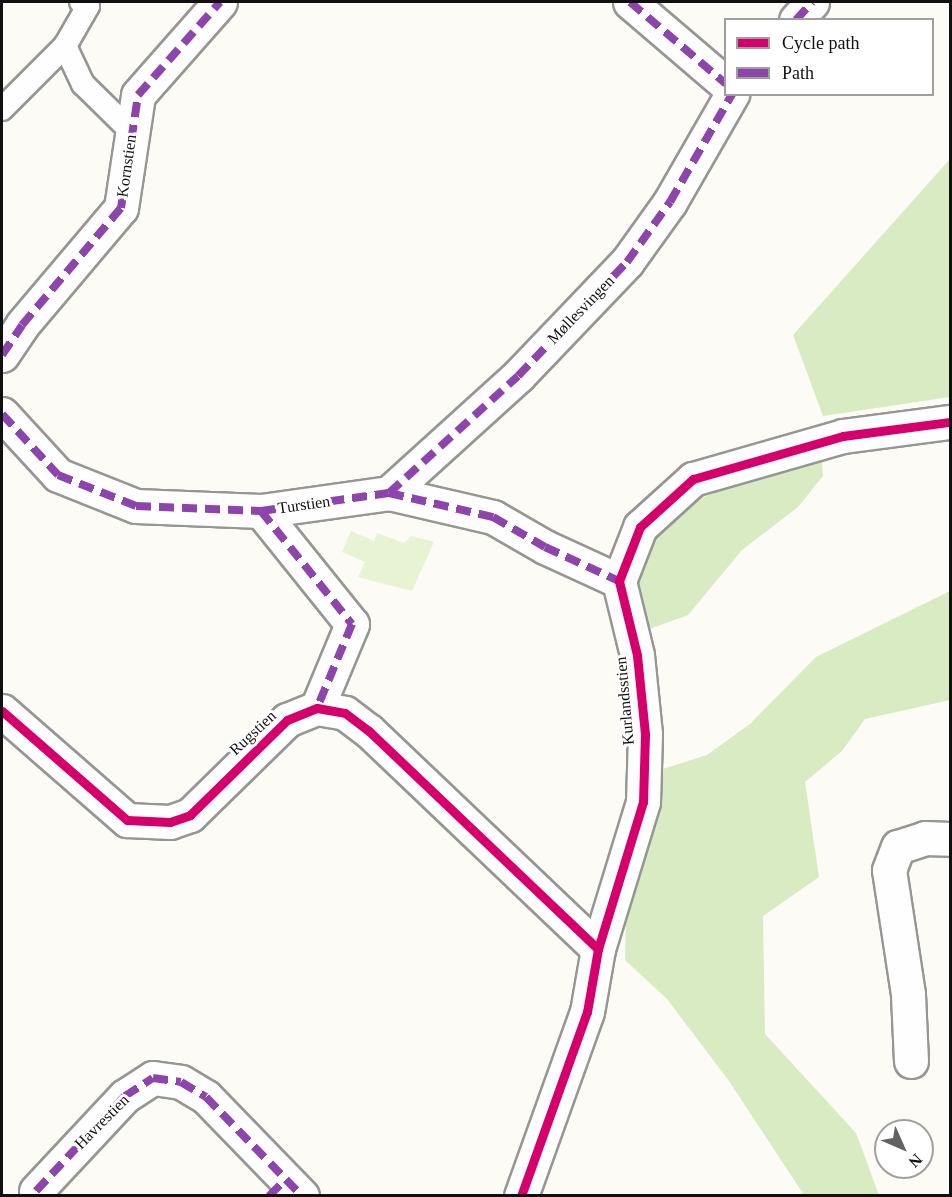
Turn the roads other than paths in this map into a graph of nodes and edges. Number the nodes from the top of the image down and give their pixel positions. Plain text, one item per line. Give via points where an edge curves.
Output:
1 (220, 2) edge
2 (630, 2) edge
3 (812, 2) edge
4 (86, 3) edge
5 (798, 18) edge
6 (65, 46) junction
7 (724, 82) edge
8 (731, 96) edge
9 (2, 109) edge
10 (132, 132) junction
11 (2, 356) edge
12 (2, 414) edge
13 (951, 422) edge
14 (389, 493) junction
15 (261, 511) junction
16 (619, 581) junction
17 (317, 708) junction
18 (2, 711) edge
19 (951, 839) edge
20 (598, 949) junction
21 (911, 1061) dead end
22 (285, 1190) edge
23 (33, 1193) edge
24 (521, 1196) edge

1 - 10 street, Kornstien via 138,95
2 - 7 street
3 - 5 street
4 - 6 lane
6 - 9 lane
6 - 10 lane via 83,84
8 - 14 street, Møllesvingen via 670,202 627,262 518,376
10 - 11 street, Kornstien via 121,208 22,325
12 - 15 street, Turstien via 58,475 136,506
13 - 16 street via 843,436 693,479 640,527
14 - 15 street, Turstien
14 - 16 street, Turstien via 493,517 545,547
15 - 17 street via 352,624
16 - 20 street, Kurlandsstien via 637,655 645,734 643,802
17 - 18 street, Rugstien via 287,720 189,815 170,822 127,820
17 - 20 street via 345,713 369,731
19 - 21 street via 925,838 898,847 889,870 908,994
20 - 24 street, Kurlandsstien via 587,1012
22 - 23 street, Havrestien via 206,1097 181,1082 153,1078 125,1096

